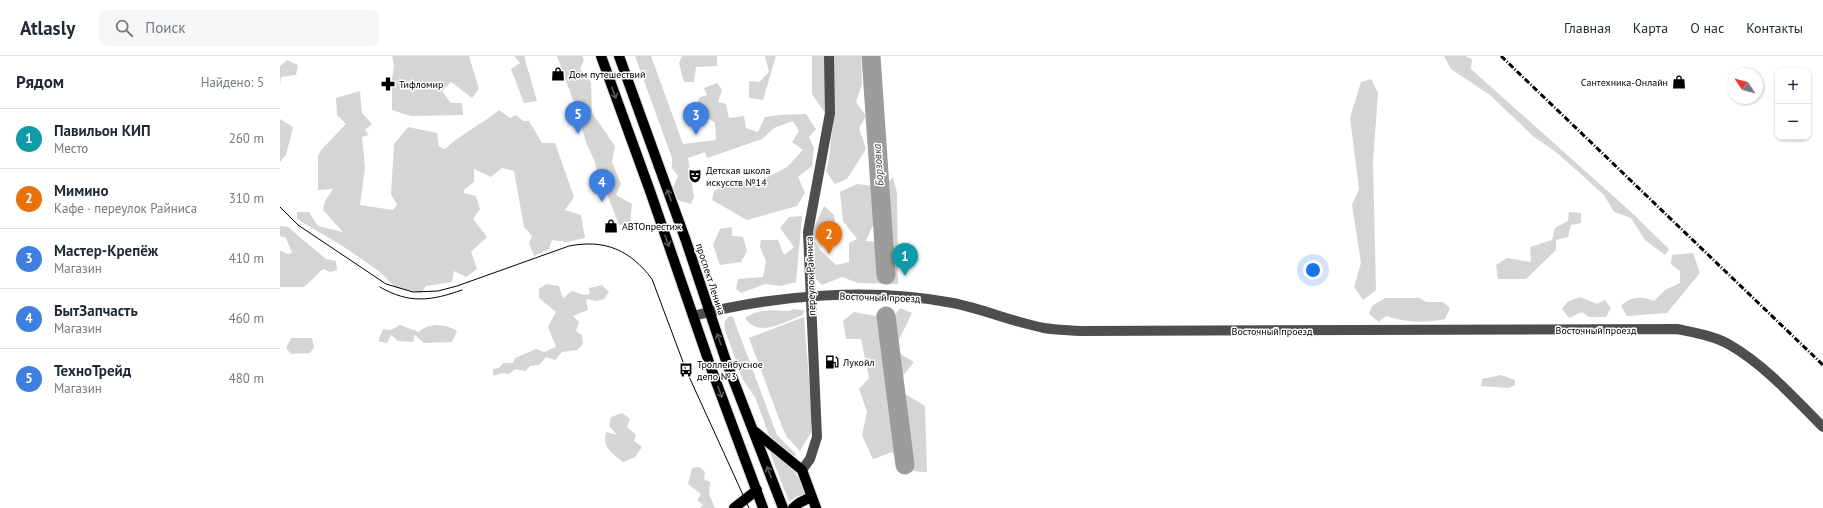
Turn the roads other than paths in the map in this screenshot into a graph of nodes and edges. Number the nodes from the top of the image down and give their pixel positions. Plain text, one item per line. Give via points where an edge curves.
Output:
1 (601, 56) edge
2 (619, 56) edge
3 (828, 56) edge
4 (810, 297) junction
5 (709, 312) junction
6 (693, 316) junction
7 (1823, 427) edge
8 (751, 429) junction
9 (802, 470) junction
10 (757, 490) junction
11 (812, 497) junction
12 (734, 508) edge
13 (764, 508) edge
14 (783, 508) edge
15 (793, 508) edge
16 (816, 508) edge

1 -> 6 main road
5 -> 2 main road, проспект Ленина
3 - 4 street, переулок Райниса via 830,113 808,232
4 - 5 street, Восточный проезд via 735,306
4 - 7 street, Восточный проезд via 856,294 913,296 955,303 1044,328 1080,331 1677,329 1707,335 1730,344 1759,365
4 - 9 street, переулок Райниса via 818,432 810,459
5 - 6 street, Восточный проезд
8 -> 5 main road, проспект Ленина
6 -> 10 main road
8 - 9 main road
14 -> 8 main road, проспект Ленина
9 - 11 main road
10 - 12 main road
10 - 13 main road
11 - 15 main road
11 - 16 main road

